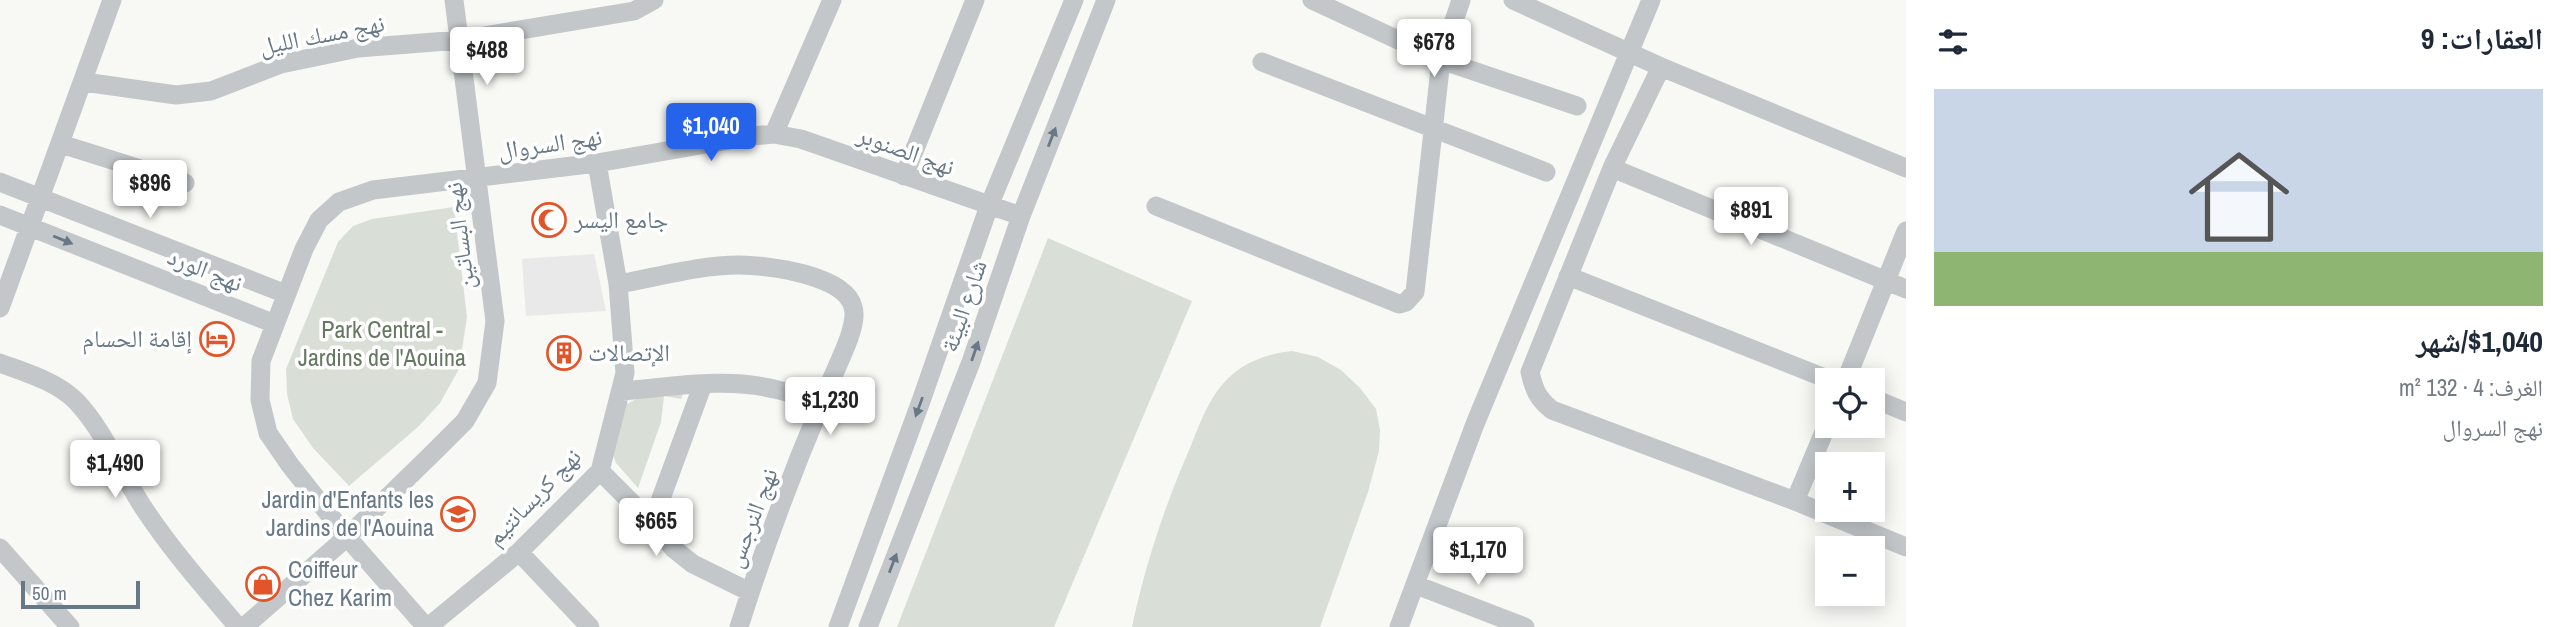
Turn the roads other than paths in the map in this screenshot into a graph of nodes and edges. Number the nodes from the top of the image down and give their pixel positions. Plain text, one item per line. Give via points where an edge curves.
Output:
1 (112, 0) edge
2 (454, 0) edge
3 (654, 0) edge
4 (832, 0) edge
5 (975, 0) edge
6 (1074, 0) edge
7 (1106, 0) edge
8 (1312, 0) edge
9 (1461, 0) edge
10 (1513, 0) edge
11 (1651, 0) edge
12 (460, 40) junction
13 (1631, 52) junction
14 (1440, 60) junction
15 (1262, 62) dead end
16 (1661, 67) junction
17 (84, 82) junction
18 (1577, 106) dead end
19 (1432, 126) junction
20 (774, 134) junction
21 (61, 144) junction
22 (597, 163) junction
23 (1612, 168) junction
24 (1906, 168) edge
25 (1546, 172) dead end
26 (904, 177) junction
27 (478, 179) junction
28 (0, 182) edge
29 (185, 183) dead end
30 (41, 199) junction
31 (989, 206) junction
32 (1156, 206) dead end
33 (0, 215) edge
34 (1021, 216) junction
35 (31, 227) junction
36 (1906, 231) edge
37 (1568, 276) junction
38 (1886, 281) junction
39 (618, 284) junction
40 (1906, 289) edge
41 (286, 294) junction
42 (0, 309) edge
43 (275, 324) junction
44 (0, 363) edge
45 (1851, 368) edge
46 (1815, 374) edge
47 (703, 384) junction
48 (622, 391) junction
49 (1885, 403) edge
50 (821, 404) junction
51 (1906, 412) edge
52 (1822, 438) edge
53 (600, 471) junction
54 (1795, 501) junction
55 (652, 523) junction
56 (347, 537) junction
57 (1906, 547) edge
58 (0, 548) edge
59 (519, 552) junction
60 (1416, 584) junction
61 (750, 592) junction
62 (70, 627) edge
63 (238, 627) edge
64 (244, 627) edge
65 (427, 627) edge
66 (590, 627) edge
67 (739, 627) edge
68 (838, 627) edge
69 (868, 627) edge
70 (1399, 627) edge
71 (1525, 627) edge

1 - 17 street
2 - 12 street, نهج البساتين
3 - 12 street, نهج مسك الليل via 634,11
4 - 20 street
5 - 26 street
6 - 31 street, شارع البيئة
34 -> 7 street, شارع البيئة
8 - 14 street
9 - 14 street
10 - 13 street
11 - 13 street
12 - 17 street, نهج مسك الليل via 332,53 281,64 211,91 176,95
12 - 27 street, نهج البساتين
13 - 16 street
13 - 60 street via 1475,424
14 - 18 street
14 - 19 street
15 - 19 street
16 - 23 street
16 - 24 street
17 - 21 street
19 - 25 street
19 - 32 street via 1415,292 1406,302 1399,304
20 - 22 street, نهج السروال
20 - 26 street, نهج الصنوبر via 801,139
21 - 29 street
21 - 30 street
22 - 27 street, نهج السروال
22 - 39 street, نهج كريسانتيم
23 - 37 street
23 - 38 street
26 - 31 street, نهج الصنوبر
27 - 41 street, نهج السروال via 373,190 339,202 318,220
27 - 56 street, نهج البساتين via 495,321 488,383 466,421
28 - 30 street, نهج الورد
30 - 35 street
30 - 41 street, نهج الورد
31 - 34 street, نهج الصنوبر
31 -> 68 street, شارع البيئة
33 - 35 street, نهج الورد
69 -> 34 street, شارع البيئة via 971,362
35 - 42 street
35 -> 43 street, نهج الورد
36 - 38 street
37 - 46 street
37 - 54 street via 1530,372 1541,402
38 - 40 street
38 - 45 street
39 - 48 street, نهج كريسانتيم via 625,362
39 - 50 street, نهج النرجس via 740,265 782,270 836,285 854,308 854,321
41 - 43 street, نهج السروال
43 - 56 street, نهج السروال via 261,361 260,400 268,433
44 - 63 street via 51,383 75,400 94,423 161,534
47 - 48 street
47 - 50 street via 775,389
47 - 55 street
48 - 53 street, نهج كريسانتيم
49 - 51 street
50 - 61 street, نهج النرجس
52 - 54 street
53 - 55 street
53 - 59 street, نهج كريسانتيم
54 - 57 street
55 - 61 street via 693,564
56 - 64 street, نهج البساتين
56 - 65 street, نهج السروال
58 - 62 street
59 - 65 street, نهج كريسانتيم
59 - 66 street
60 - 70 street
60 - 71 street
61 - 67 street, نهج النرجس

